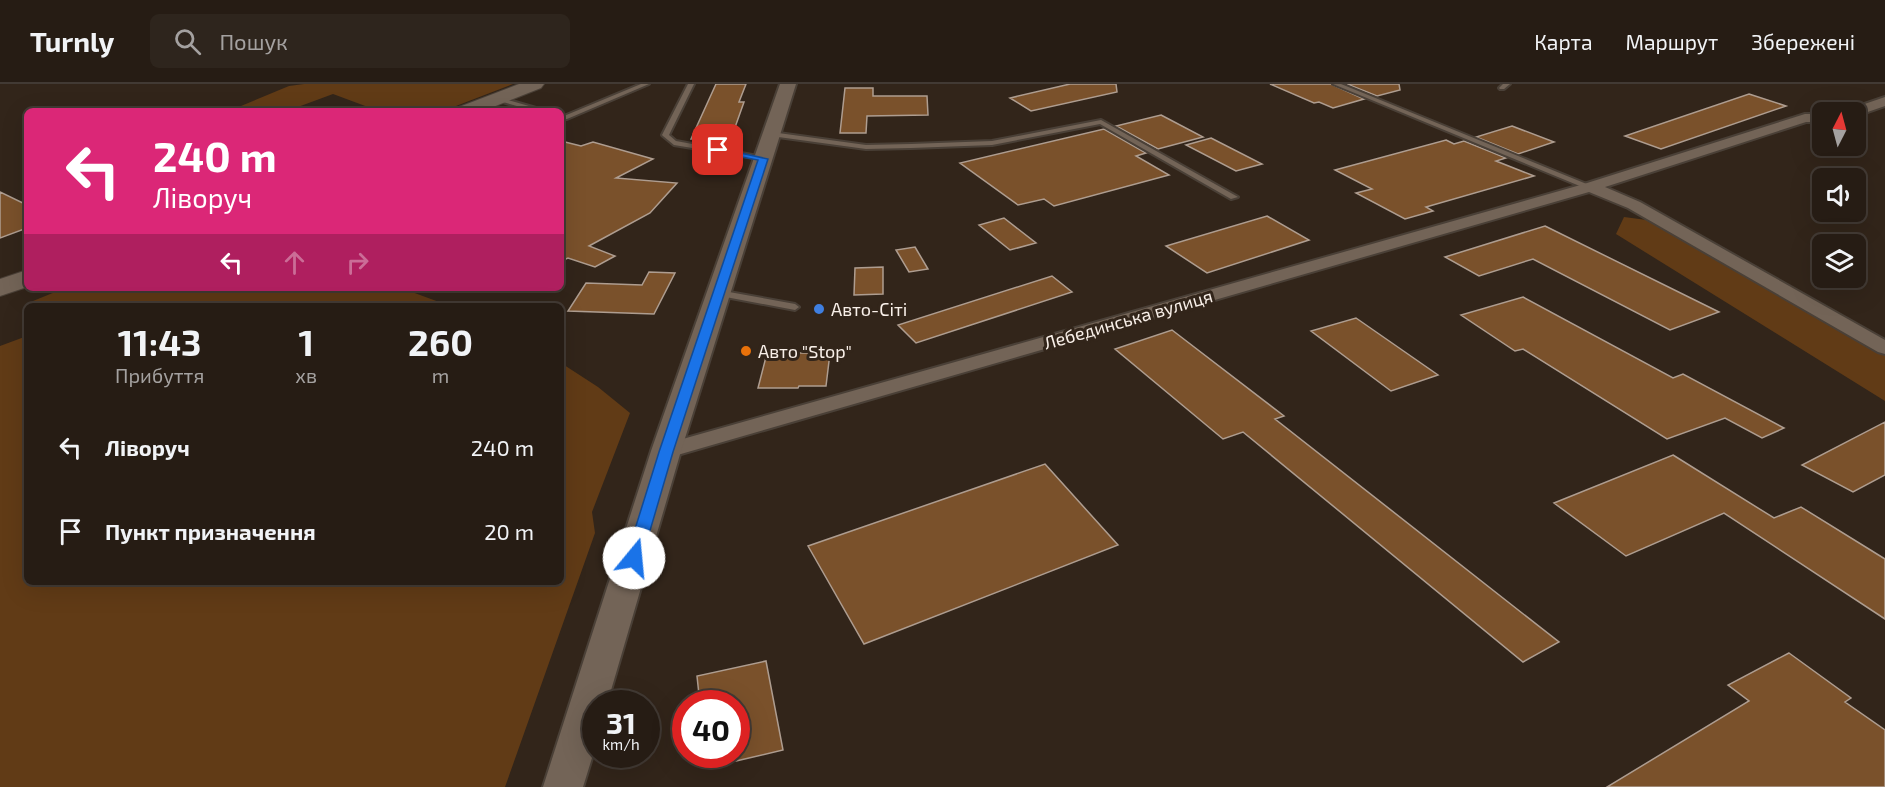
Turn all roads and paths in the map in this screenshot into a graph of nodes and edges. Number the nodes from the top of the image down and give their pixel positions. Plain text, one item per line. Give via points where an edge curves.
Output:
1 (535, 84) edge
2 (646, 84) edge
3 (691, 84) edge
4 (788, 84) edge
5 (1336, 84) edge
6 (498, 99) junction
7 (1885, 101) edge
8 (474, 108) edge
9 (531, 108) edge
10 (1866, 108) edge
11 (564, 118) edge
12 (1812, 118) edge
13 (767, 146) junction
14 (1590, 187) junction
15 (1234, 197) dead end
16 (24, 279) edge
17 (0, 288) edge
18 (718, 293) junction
19 (795, 307) dead end
20 (1885, 348) edge
21 (666, 452) junction
22 (563, 787) edge

1 - 6 main road
2 - 11 lane
3 - 13 lane via 665,135 674,142
4 - 13 street
5 - 14 lane
6 - 8 main road
6 - 9 lane
7 - 10 street
12 - 14 street, Лебединська вулиця
13 - 15 lane via 993,142 1101,122
13 - 18 street
14 - 20 street via 1634,205
14 - 21 street, Лебединська вулиця
16 - 17 main road
18 - 19 lane
18 - 21 street
21 - 22 street

